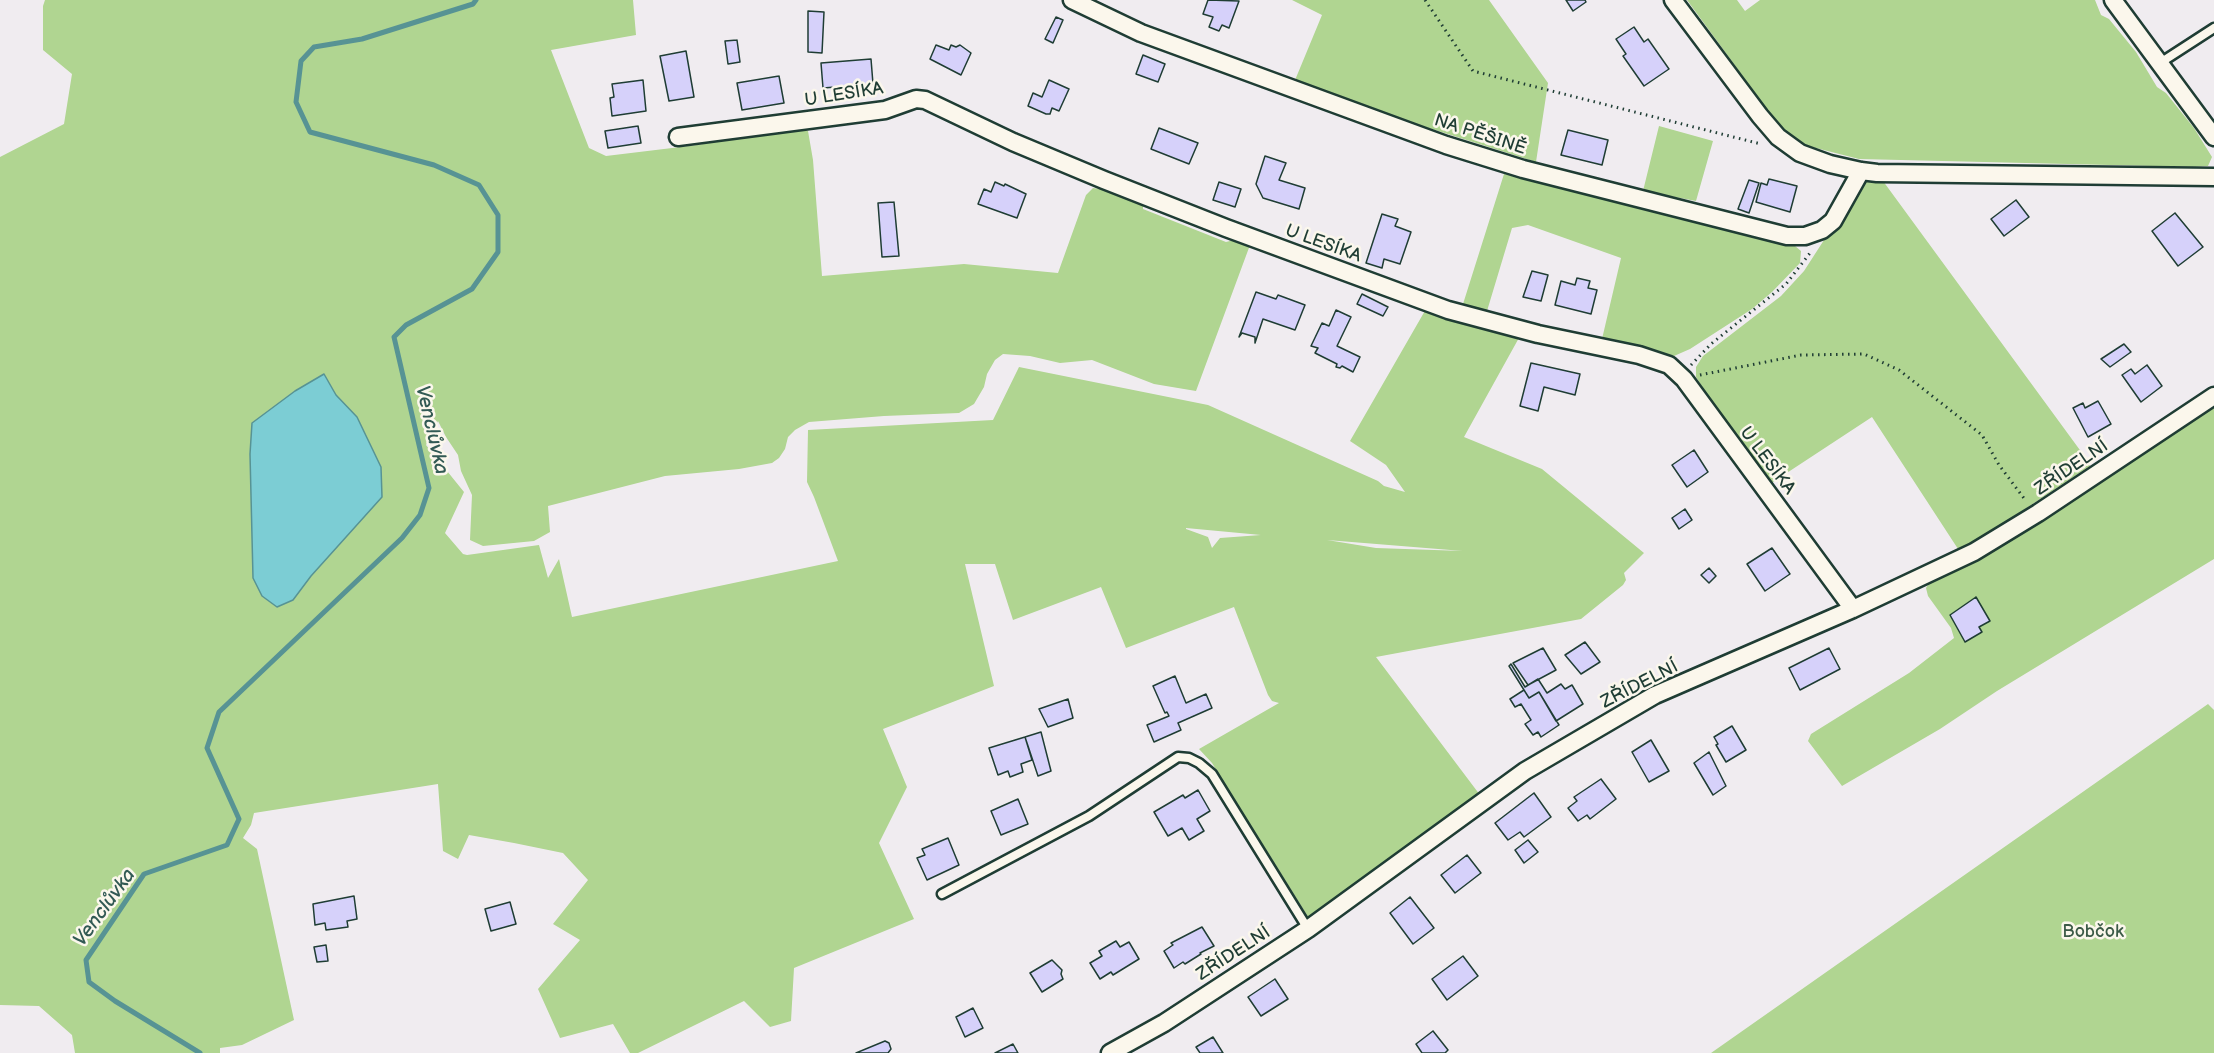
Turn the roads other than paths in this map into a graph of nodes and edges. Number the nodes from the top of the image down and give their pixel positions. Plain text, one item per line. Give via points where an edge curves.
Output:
1 (1072, 0) edge
2 (1672, 0) edge
3 (2114, 0) edge
4 (2214, 27) edge
5 (2160, 63) junction
6 (678, 137) dead end
7 (2214, 137) edge
8 (1860, 171) junction
9 (2214, 177) edge
10 (2214, 396) edge
11 (1853, 609) junction
12 (942, 894) dead end
13 (1308, 929) junction
14 (1110, 1053) edge

1 - 8 street, NA PĚŠINĚ via 1141,33 1236,70 1446,145 1522,169 1787,236 1805,236 1822,230 1833,220
2 - 8 street via 1778,137 1800,153
3 - 5 street
4 - 5 lane
5 - 7 street
6 - 11 street, U LESÍKA via 885,111 916,99 925,100 1012,142 1226,228 1448,310 1669,365
8 - 9 street
10 - 11 street, ZŘÍDELNÍ via 1974,552
11 - 13 street, ZŘÍDELNÍ via 1656,695 1525,771
12 - 13 lane via 1089,816 1178,757 1189,758 1212,774
13 - 14 street, ZŘÍDELNÍ via 1164,1023

